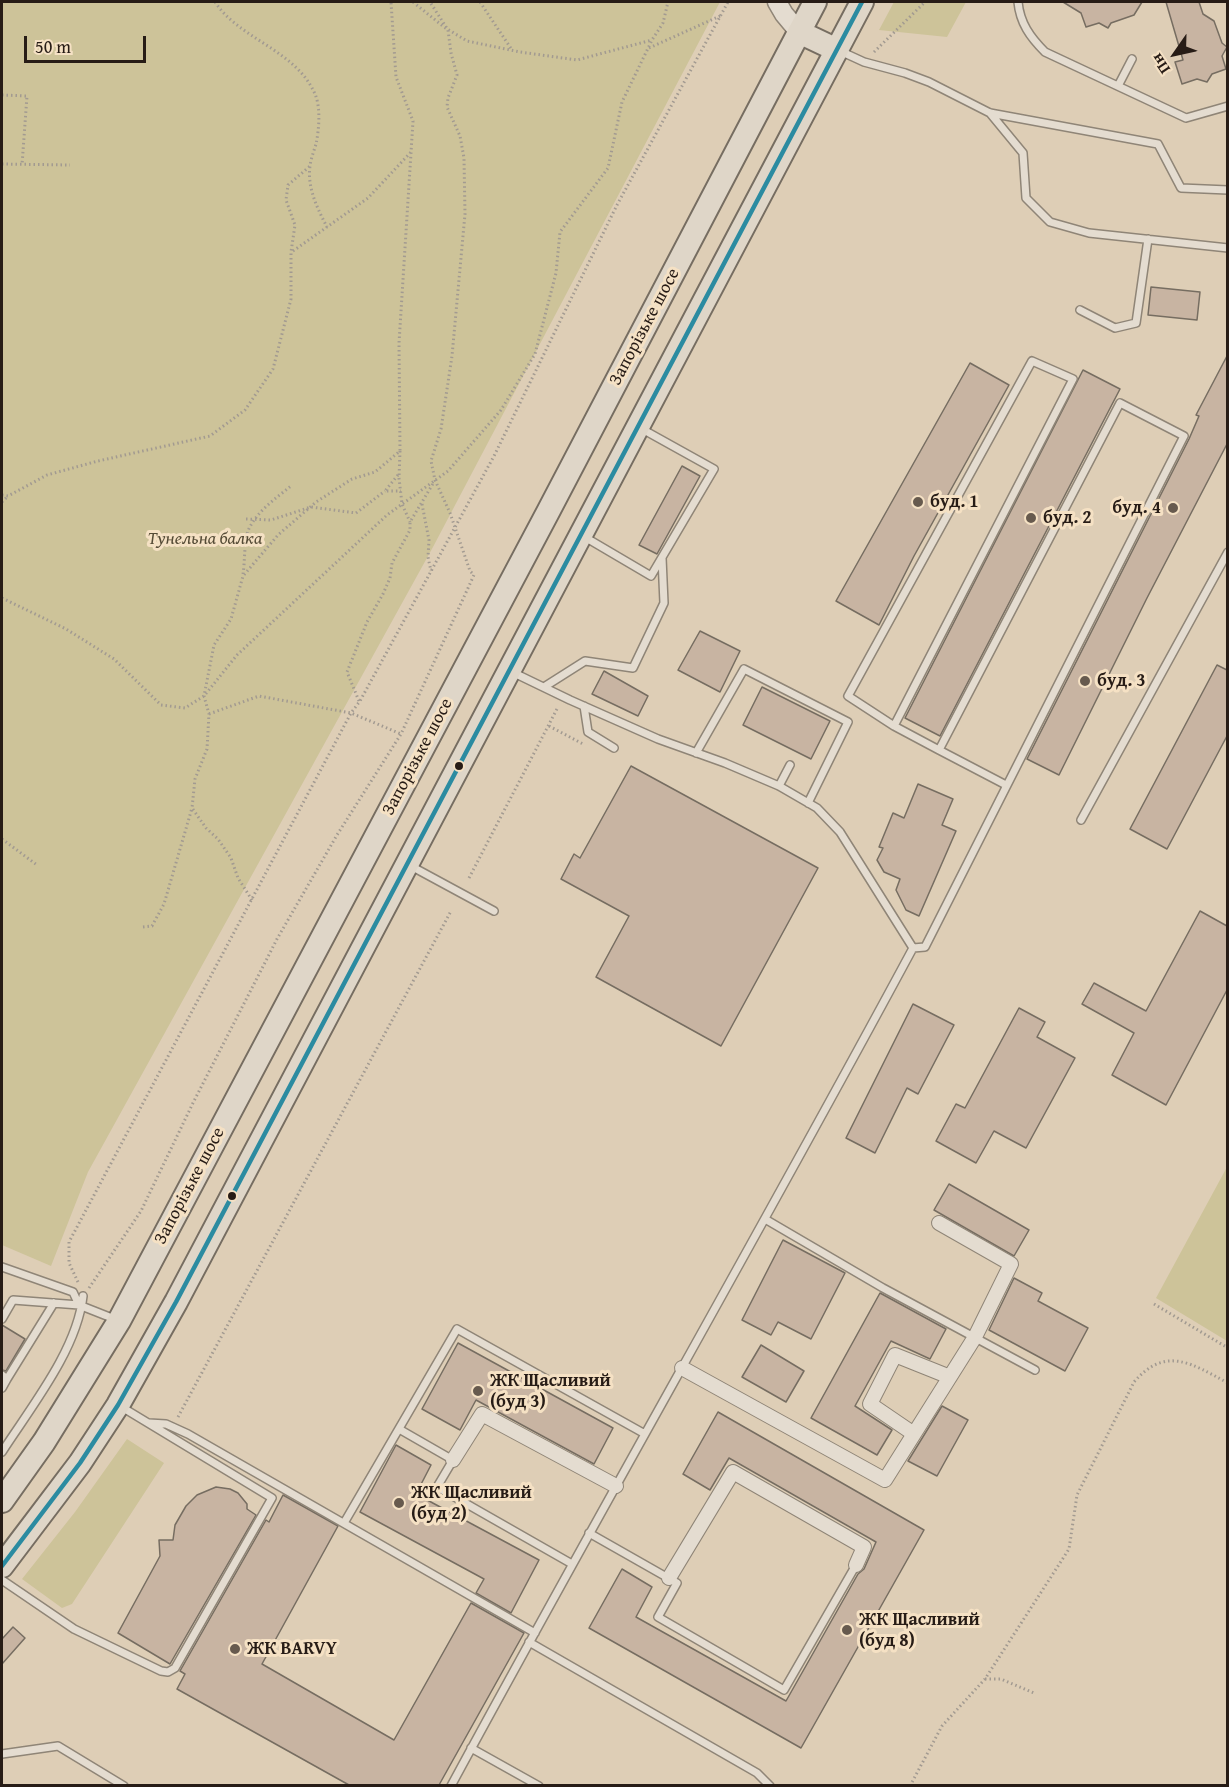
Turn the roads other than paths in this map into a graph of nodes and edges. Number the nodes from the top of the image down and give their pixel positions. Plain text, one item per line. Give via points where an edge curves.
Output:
1 (777, 2) edge
2 (815, 2) edge
3 (862, 2) edge
4 (1018, 2) edge
5 (799, 32) junction
6 (837, 50) junction
7 (1132, 59) dead end
8 (1118, 86) junction
9 (1227, 106) edge
10 (990, 113) junction
11 (1227, 190) edge
12 (1149, 239) junction
13 (1227, 248) edge
14 (1080, 310) dead end
15 (637, 426) junction
16 (580, 534) junction
17 (1227, 552) edge
18 (662, 558) junction
19 (509, 670) junction
20 (544, 687) junction
21 (584, 706) junction
22 (894, 726) junction
23 (614, 748) dead end
24 (939, 750) junction
25 (696, 753) junction
26 (790, 765) dead end
27 (1006, 785) junction
28 (779, 786) junction
29 (808, 802) junction
30 (1081, 820) dead end
31 (406, 863) junction
32 (494, 911) dead end
33 (913, 948) junction
34 (765, 1219) junction
35 (939, 1223) dead end
36 (2, 1267) edge
37 (83, 1296) road end
38 (54, 1303) junction
39 (81, 1306) junction
40 (2, 1319) edge
41 (119, 1321) junction
42 (975, 1337) junction
43 (682, 1368) junction
44 (1035, 1370) dead end
45 (4, 1377) edge
46 (950, 1377) junction
47 (2, 1388) edge
48 (118, 1405) junction
49 (146, 1423) junction
50 (399, 1428) junction
51 (645, 1434) junction
52 (914, 1434) junction
53 (2, 1452) edge
54 (453, 1460) junction
55 (616, 1486) junction
56 (5, 1494) edge
57 (344, 1523) junction
58 (589, 1533) junction
59 (572, 1564) junction
60 (856, 1565) joint
61 (2, 1566) edge
62 (669, 1578) junction
63 (2, 1580) edge
64 (535, 1633) junction
65 (529, 1642) junction
66 (471, 1748) junction
67 (2, 1754) edge
68 (124, 1785) edge
69 (451, 1785) edge
70 (539, 1785) edge
71 (770, 1785) edge

1 - 5 street
2 - 5 main road, Запорізьке шосе
3 - 6 main road
4 - 8 lane via 1023,24 1045,52
5 - 6 main road
5 - 41 main road, Запорізьке шосе
6 - 10 lane via 929,82
6 - 15 main road
7 - 8 lane
8 - 9 lane via 1186,118
10 - 11 lane via 1158,144 1181,188
10 - 12 lane via 1023,153 1026,198 1050,222 1089,233
12 - 13 lane
12 - 14 lane via 1136,323 1115,328
15 - 16 main road
15 - 18 lane via 714,469
16 - 18 lane via 651,576
16 - 19 main road
17 - 30 lane
18 - 20 lane via 664,603 633,668 585,661
19 - 20 lane
19 - 31 main road
20 - 21 lane
21 - 23 lane via 588,732
21 - 25 lane
22 - 22 lane via 1019,484 1073,378 1032,361 848,696
22 - 24 lane
24 - 27 lane
24 - 27 lane via 1120,403 1184,435
25 - 28 lane
25 - 29 lane via 744,669 848,722
26 - 28 lane
27 - 33 lane via 925,947
28 - 29 lane
29 - 33 lane via 840,832
31 - 32 lane
31 - 48 main road
33 - 34 lane
34 - 42 lane
34 - 43 lane
35 - 42 street via 1011,1264
36 - 39 lane via 73,1292
37 - 39 lane
38 - 39 lane
38 - 40 lane via 13,1300
38 - 45 lane
39 - 41 lane
39 - 53 lane via 70,1345
41 - 56 main road, Запорізьке шосе via 44,1442
42 - 44 lane
42 - 46 street
43 - 51 lane
43 - 52 street via 885,1480
45 - 47 lane
46 - 52 street
46 - 52 street via 895,1355 870,1404
48 - 49 lane
48 - 61 main road via 80,1463
49 - 57 lane via 166,1424 188,1434
49 - 63 lane via 272,1498 176,1668 161,1671 74,1629
50 - 51 lane via 457,1329
50 - 54 lane
50 - 57 lane
51 - 55 lane
54 - 55 street via 482,1414
54 - 59 lane via 437,1487
55 - 58 lane
57 - 64 lane
58 - 59 lane
58 - 62 lane
59 - 64 lane
60 - 62 street via 864,1547 733,1473
60 - 62 lane via 784,1690 658,1617 678,1583
64 - 65 lane
65 - 66 lane
65 - 71 lane via 757,1773
66 - 69 lane
66 - 70 lane
67 - 68 lane via 58,1746

